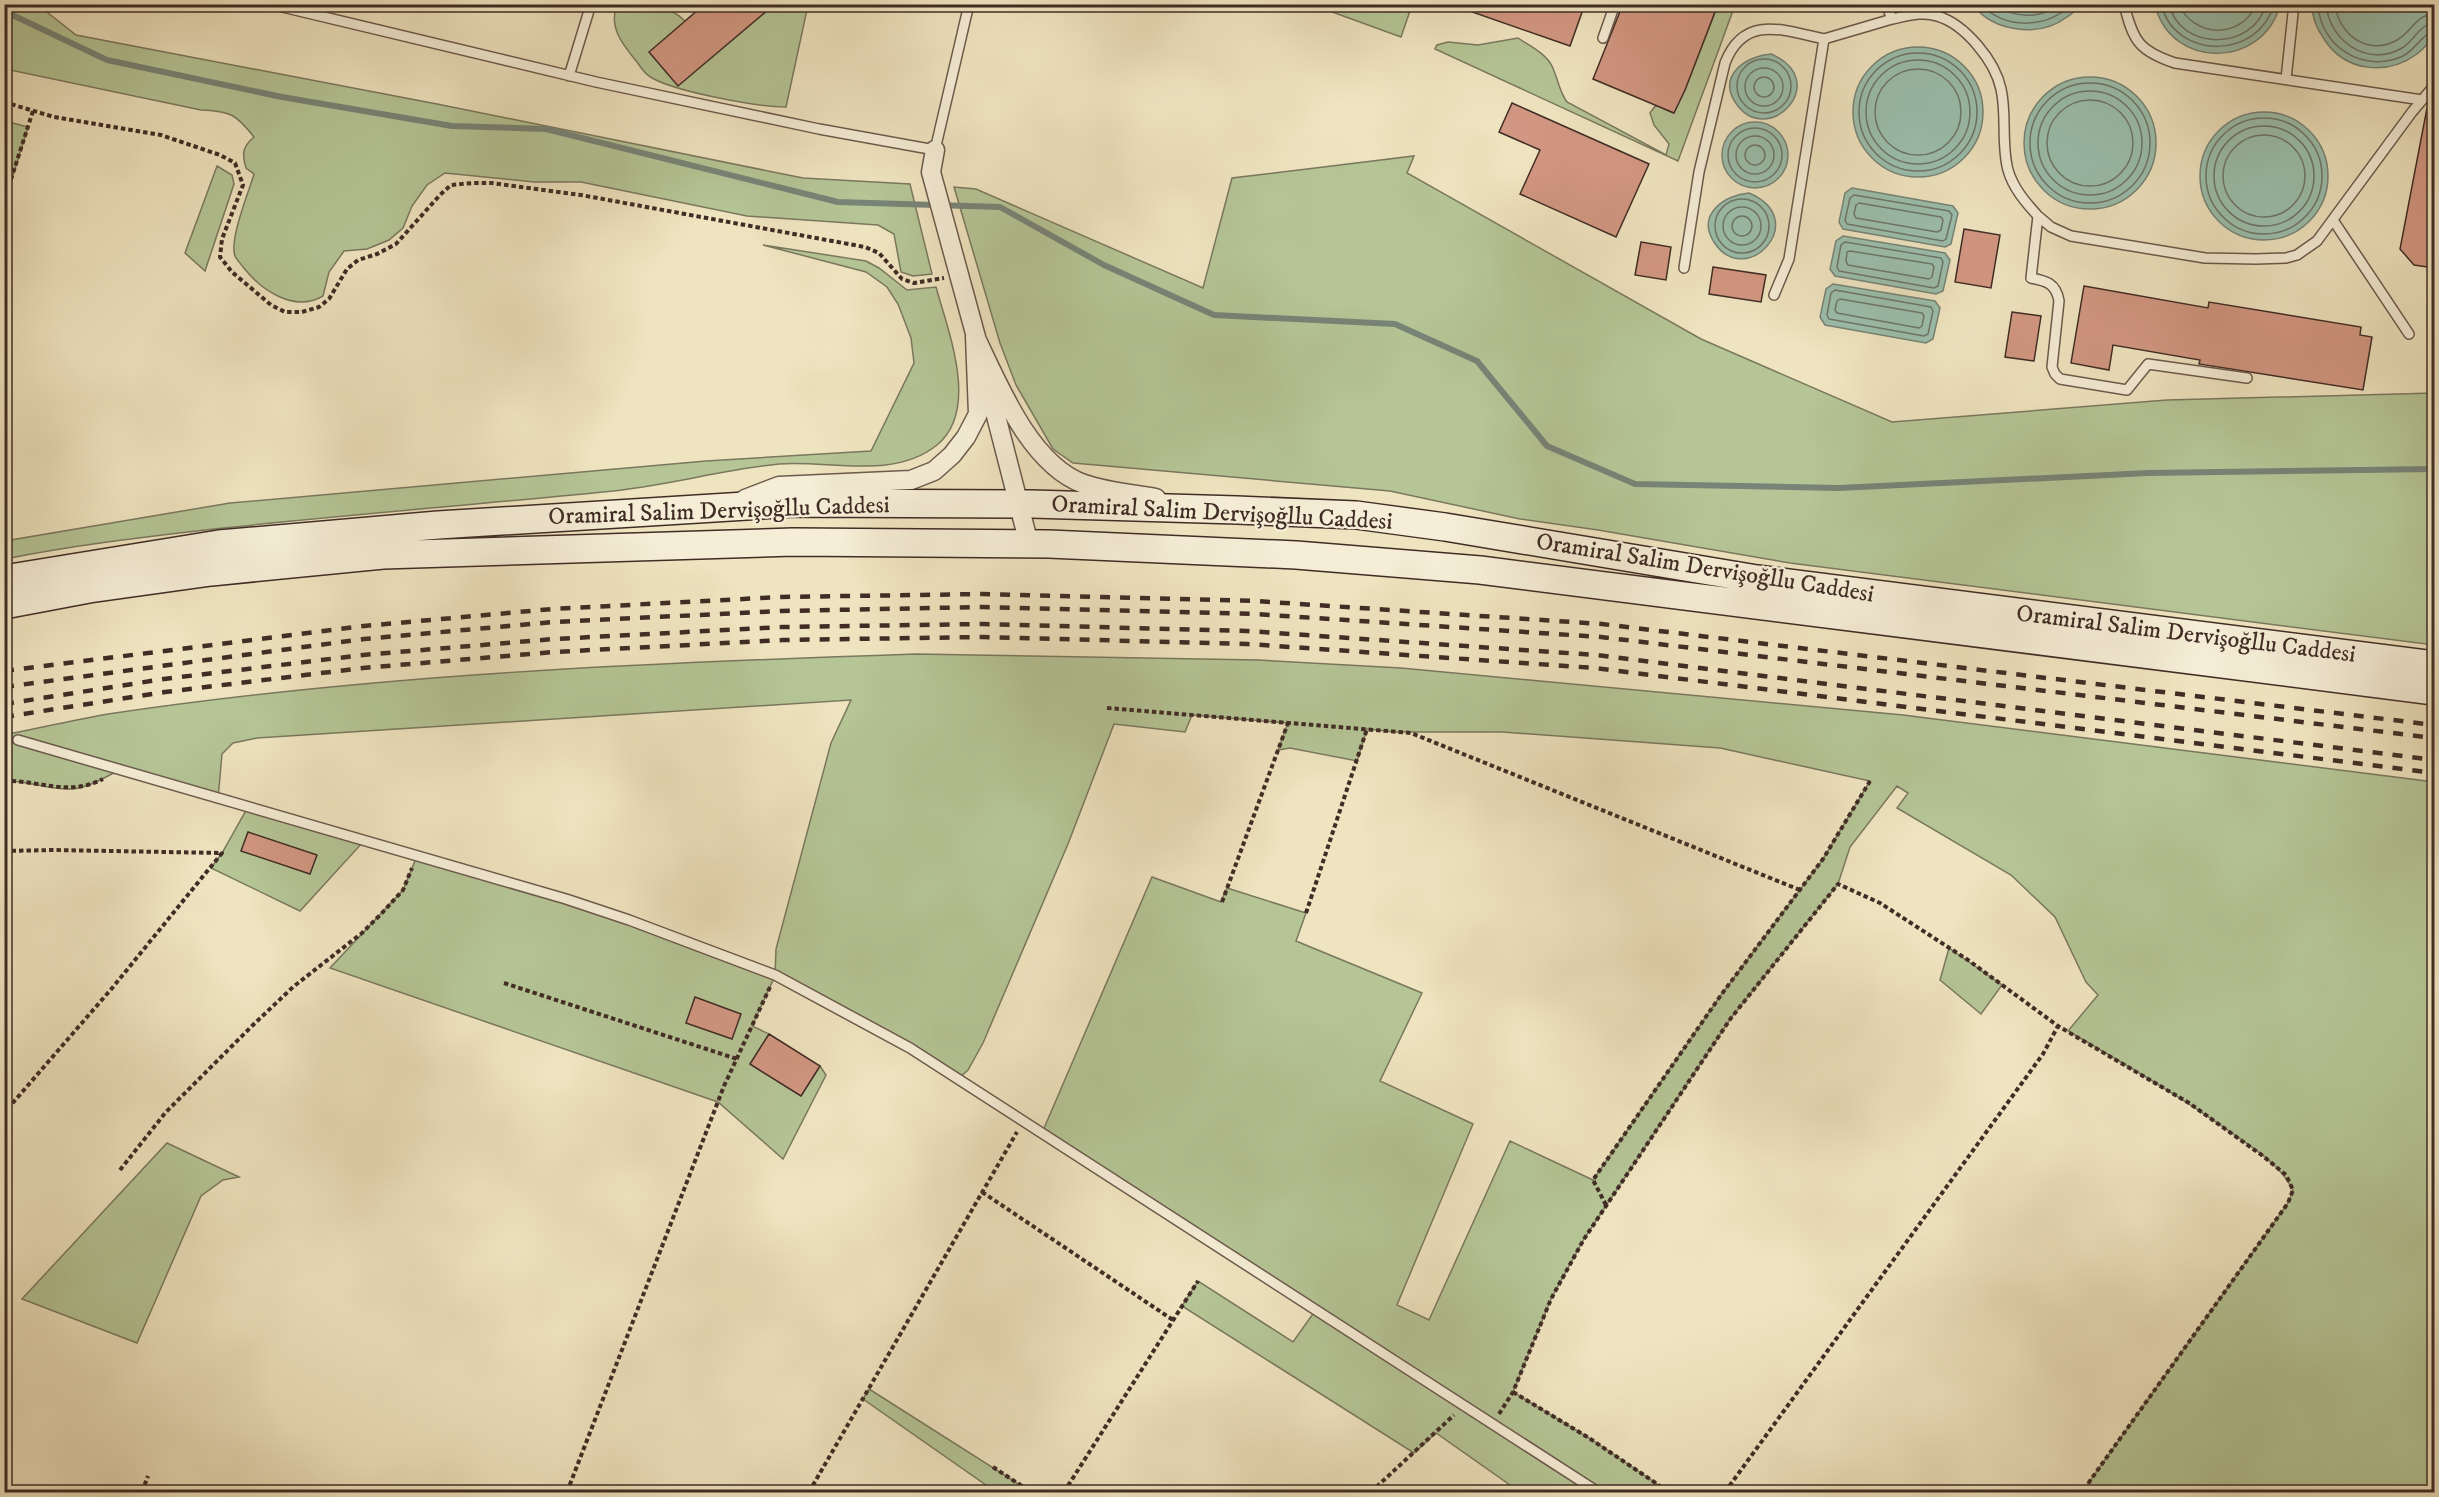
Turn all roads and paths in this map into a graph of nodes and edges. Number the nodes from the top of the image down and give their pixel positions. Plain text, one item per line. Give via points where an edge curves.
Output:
1 (270, 4) edge
2 (591, 4) edge
3 (969, 4) edge
4 (1615, 4) edge
5 (1886, 4) edge
6 (2124, 4) edge
7 (2294, 4) edge
8 (1892, 19) junction
9 (1602, 38) dead end
10 (1824, 39) junction
11 (569, 76) junction
12 (2286, 80) junction
13 (2434, 86) edge
14 (2422, 100) junction
15 (4, 102) edge
16 (33, 111) junction
17 (935, 150) junction
18 (4, 201) edge
19 (2038, 216) junction
20 (2333, 220) junction
21 (1684, 268) dead end
22 (958, 270) junction
23 (1774, 296) dead end
24 (2409, 334) dead end
25 (975, 336) junction
26 (2247, 378) dead end
27 (1020, 504) junction
28 (723, 508) junction
29 (1214, 509) junction
30 (1029, 544) junction
31 (4, 579) edge
32 (4, 605) edge
33 (2434, 665) edge
34 (2434, 691) edge
35 (1107, 708) dead end
36 (1288, 723) junction
37 (1367, 729) junction
38 (18, 741) dead end
39 (119, 770) junction
40 (4, 781) edge
41 (1870, 781) dead end
42 (4, 851) edge
43 (417, 856) junction
44 (1800, 890) junction
45 (1222, 902) dead end
46 (1306, 913) dead end
47 (776, 975) junction
48 (504, 983) dead end
49 (2058, 1026) junction
50 (737, 1059) junction
51 (4, 1113) edge
52 (1023, 1121) junction
53 (120, 1170) dead end
54 (982, 1192) junction
55 (1606, 1205) junction
56 (1198, 1281) dead end
57 (1173, 1320) junction
58 (1513, 1392) junction
59 (1464, 1406) junction
60 (1493, 1425) junction
61 (993, 1467) dead end
62 (148, 1476) dead end
63 (142, 1492) edge
64 (567, 1492) edge
65 (809, 1492) edge
66 (1031, 1492) edge
67 (1064, 1492) edge
68 (1371, 1492) edge
69 (1598, 1492) edge
70 (1669, 1492) edge
71 (1725, 1492) edge
72 (2082, 1492) edge

1 - 11 lane
2 - 11 lane
3 - 17 lane
4 - 9 lane
5 - 8 lane
6 - 12 lane via 2129,24 2147,52 2175,63
7 - 12 lane
8 - 10 lane
8 - 19 lane via 1938,16 1965,33 1989,59 2001,88 2008,170 2017,190
10 - 21 lane via 1765,28 1743,36 1731,46 1700,172
10 - 23 lane via 1789,259
11 - 17 lane
12 - 14 lane
13 - 14 lane
14 - 20 lane
15 - 16 path
16 - 18 path
16 - 22 path via 161,135 235,163 243,185 222,239 220,257 271,305 285,312 319,307 329,300 347,269 358,260 396,244 451,185 472,183 581,195 865,247 879,253 902,279 914,283
17 - 22 street via 931,172
19 - 20 lane via 2063,233 2086,239 2205,258 2256,260 2297,255 2317,241
19 - 26 lane via 2031,278 2046,281 2058,292 2052,367 2060,379 2127,390 2148,364
20 - 24 lane
22 - 25 street
25 - 27 street
25 - 28 street via 978,414 966,437 934,471 911,480 779,486
25 - 29 street via 1016,418 1066,475 1084,484
27 - 28 main road, Oramiral Salim Dervişoğllu Caddesi via 794,503
27 - 29 main road, Oramiral Salim Dervişoğllu Caddesi
27 - 30 street
28 - 31 main road, Oramiral Salim Dervişoğllu Caddesi via 438,525 219,544
29 - 33 main road, Oramiral Salim Dervişoğllu Caddesi via 1356,515 1757,579
30 - 32 main road, Oramiral Salim Dervişoğllu Caddesi via 793,542 383,555 211,572
30 - 34 main road, Oramiral Salim Dervişoğllu Caddesi via 1296,555 1480,570
35 - 36 path
36 - 37 path
36 - 45 path
37 - 44 path via 1411,733
37 - 46 path
38 - 39 lane
39 - 40 path via 71,789 21,780
39 - 43 lane
41 - 44 path
42 - 51 path via 222,853
43 - 47 lane via 597,909
43 - 53 path via 403,890 382,913 363,933 292,987 253,1025 166,1112
44 - 55 path via 1593,1180
47 - 50 path
47 - 52 lane via 910,1048
48 - 50 path
49 - 55 path via 1968,960 1880,903 1838,884 1731,1018
49 - 71 path via 2043,1054
49 - 72 path via 2189,1103 2286,1175 2293,1190 2289,1203
50 - 64 path
52 - 54 path
52 - 59 lane
54 - 57 path
54 - 65 path
55 - 58 path via 1551,1299
56 - 57 path
57 - 67 path
58 - 60 path
58 - 70 path
59 - 60 lane
59 - 68 path
60 - 69 lane
61 - 66 path
62 - 63 path

